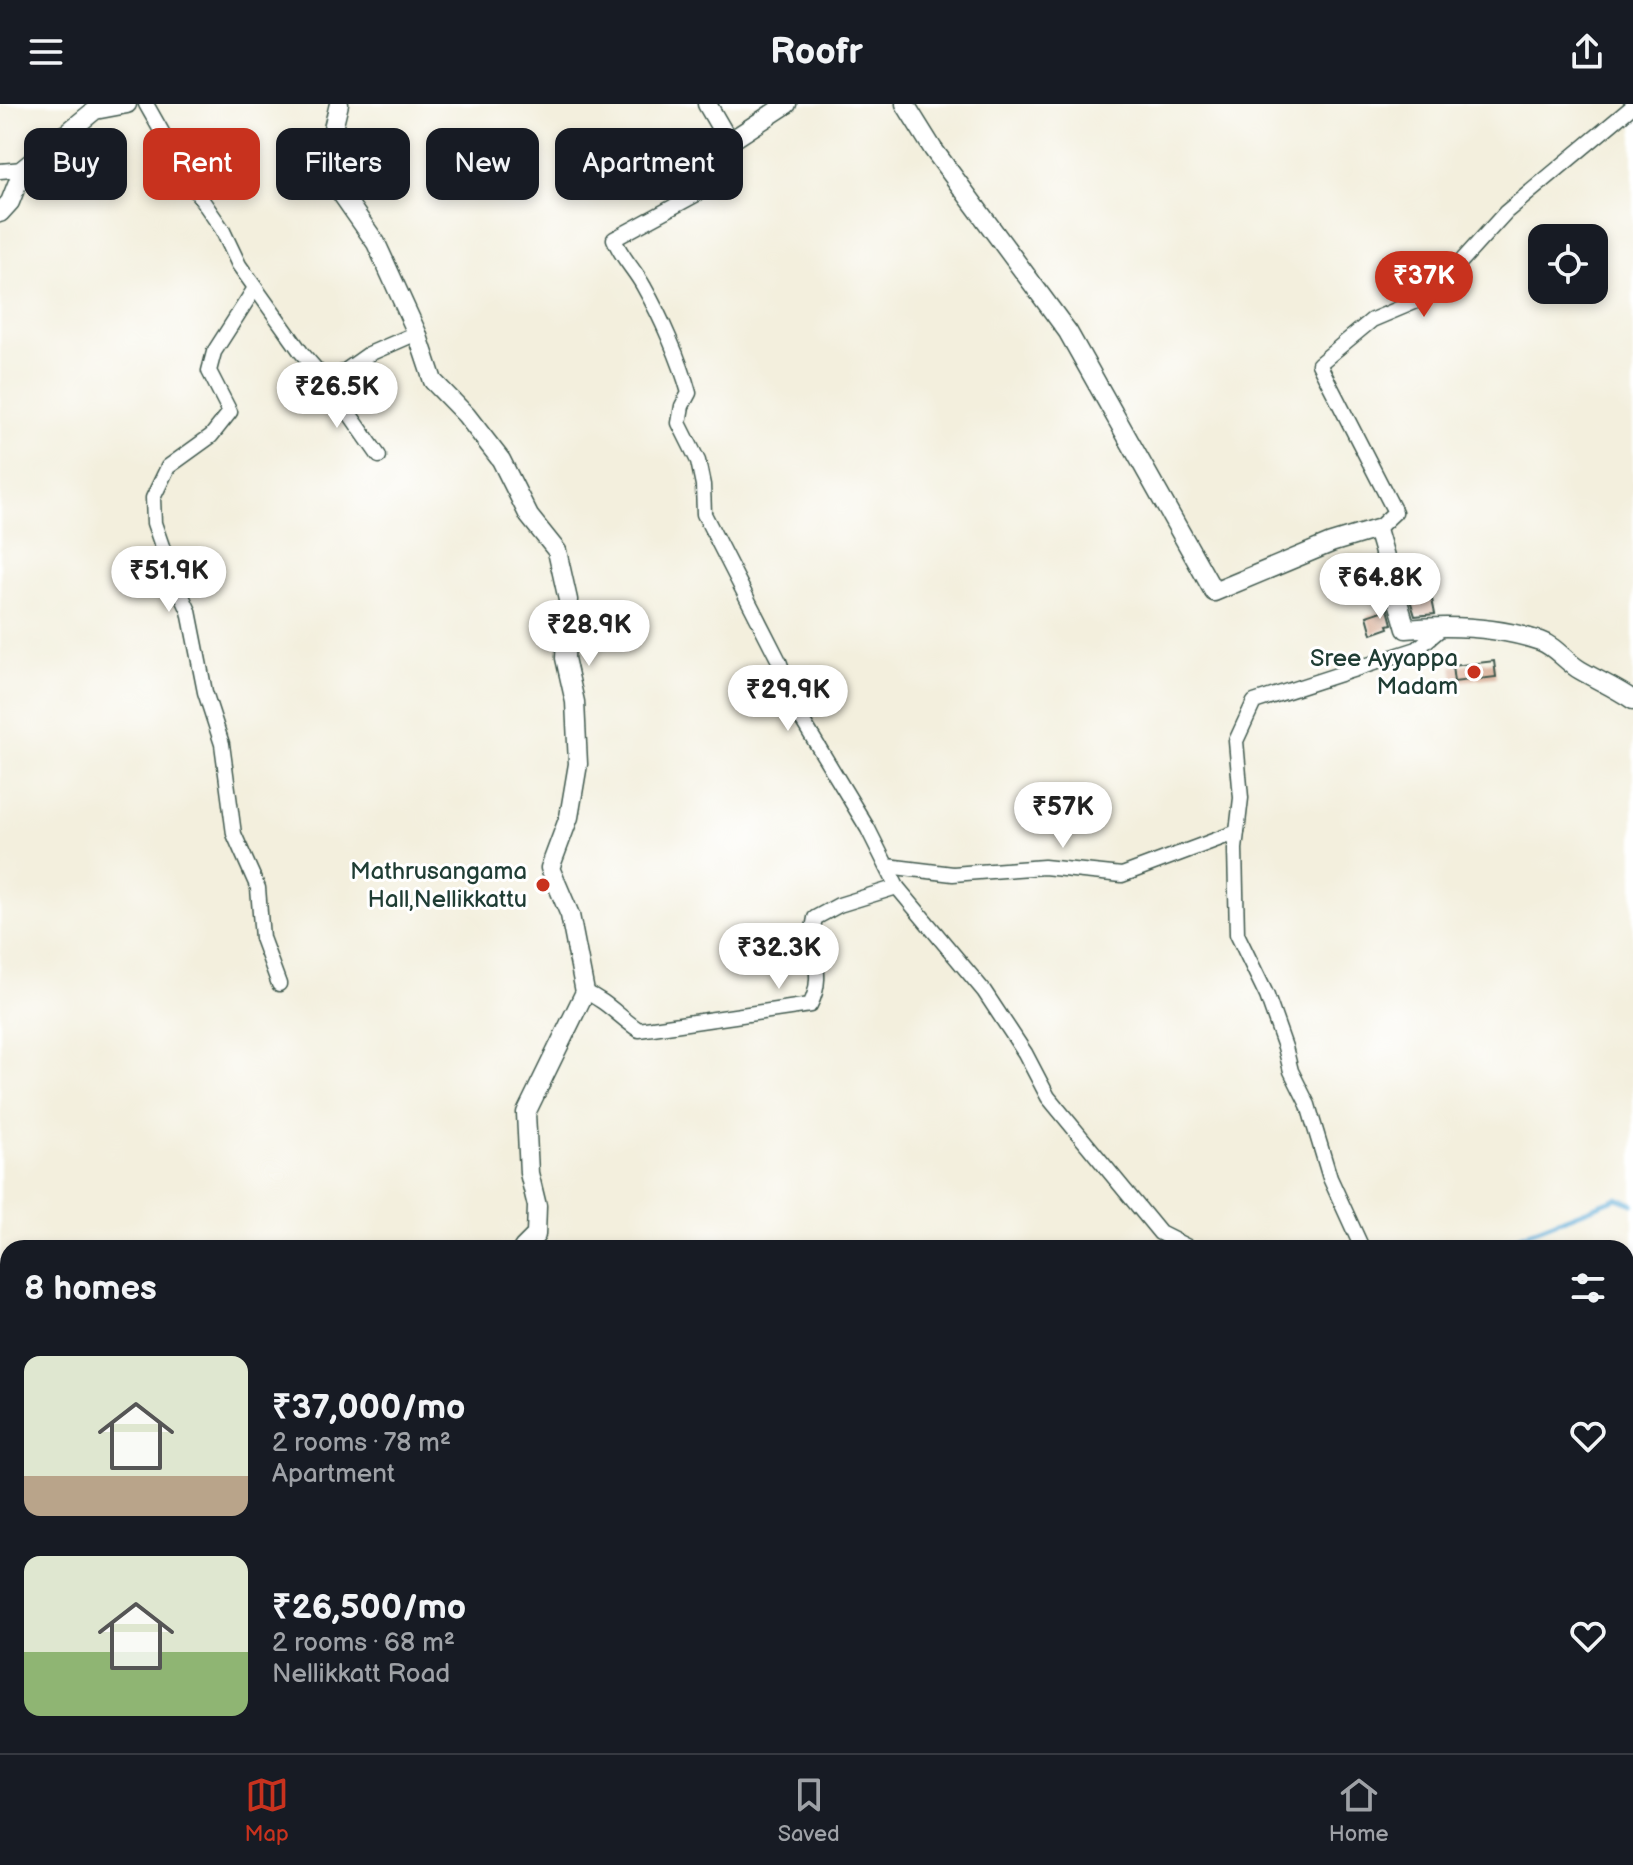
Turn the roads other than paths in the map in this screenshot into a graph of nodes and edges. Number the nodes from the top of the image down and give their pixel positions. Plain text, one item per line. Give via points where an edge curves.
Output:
1 (127, 104) edge
2 (146, 104) edge
3 (339, 104) edge
4 (707, 104) edge
5 (787, 104) edge
6 (905, 104) edge
7 (1633, 106) edge
8 (23, 169) junction
9 (0, 171) edge
10 (686, 200) edge
11 (0, 213) edge
12 (255, 288) junction
13 (417, 333) junction
14 (328, 383) junction
15 (379, 456) dead end
16 (1377, 529) junction
17 (1444, 626) junction
18 (1633, 700) edge
19 (1237, 832) junction
20 (887, 866) junction
21 (897, 887) junction
22 (279, 984) dead end
23 (585, 992) junction
24 (531, 1240) edge
25 (1174, 1240) edge
26 (1358, 1240) edge

1 - 8 street via 95,110
2 - 12 street
3 - 13 street via 329,145 339,190 376,243
4 - 5 street via 729,142
6 - 16 street via 1068,332 1214,592
7 - 16 street via 1506,212 1417,301 1372,320 1319,364 1395,512
8 - 9 street
8 - 11 street
10 - 20 street via 614,239 645,288 684,376 689,393 679,423 698,461 704,514 779,661 798,713
12 - 14 street
12 - 22 street via 214,352 209,371 230,412 211,436 168,467 153,498 154,523 189,611 222,744 234,834 258,888 262,938
13 - 14 street via 369,354
13 - 23 street via 433,381 501,460 529,516 557,551 568,600 565,658 575,702 578,764 569,817 550,868 570,915
14 - 15 street
16 - 17 street via 1406,629
17 - 18 street via 1543,641
17 - 19 street via 1417,649 1254,702 1236,741 1241,798
19 - 20 street via 1122,875 1044,867 953,874
19 - 26 street via 1237,934 1267,996 1330,1178
20 - 21 street
21 - 23 street via 815,918 819,970 810,1005 639,1030 602,999
21 - 25 street via 984,991 1048,1097 1160,1233
23 - 24 street via 526,1113 529,1173 537,1206 536,1235

